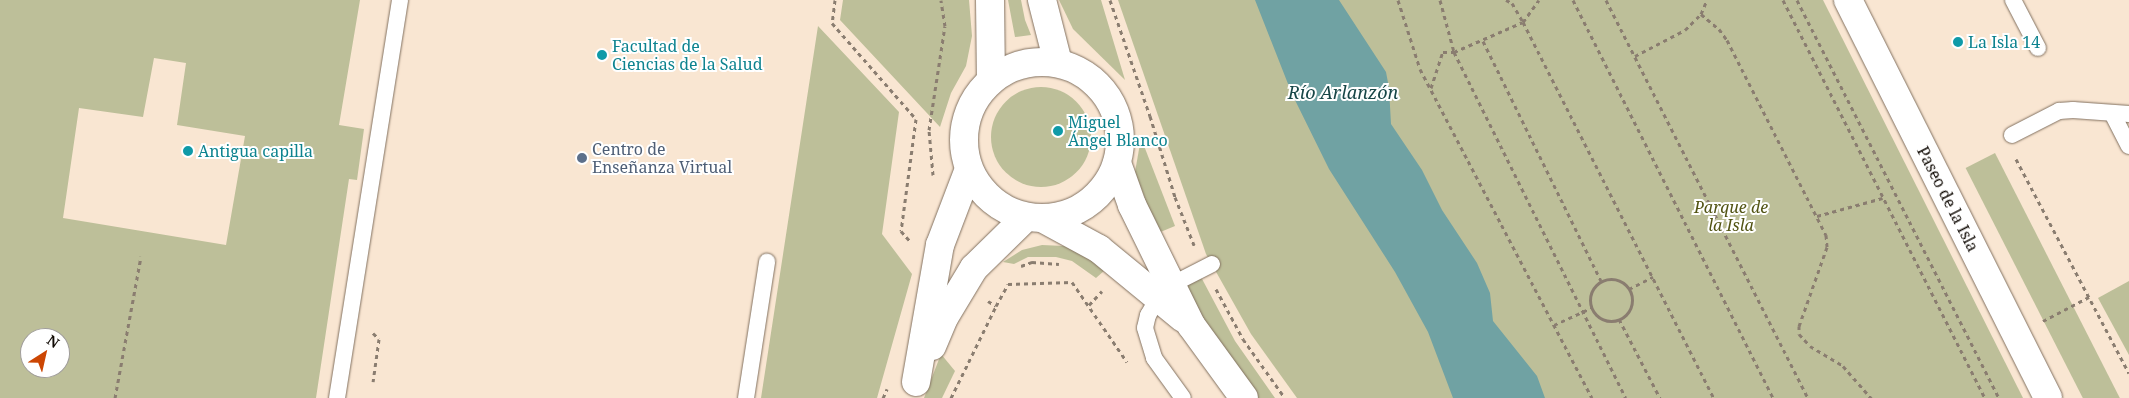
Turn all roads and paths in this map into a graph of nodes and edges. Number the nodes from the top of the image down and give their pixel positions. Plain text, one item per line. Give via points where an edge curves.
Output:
1 (400, 0) edge
2 (835, 0) edge
3 (990, 0) edge
4 (1042, 0) edge
5 (1110, 0) edge
6 (1398, 0) edge
7 (1440, 0) edge
8 (1506, 0) edge
9 (1539, 0) edge
10 (1573, 0) edge
11 (1606, 0) edge
12 (1707, 0) edge
13 (1783, 0) edge
14 (1797, 0) edge
15 (1848, 0) edge
16 (2013, 0) edge
17 (1701, 14) junction
18 (1523, 22) junction
19 (1483, 40) junction
20 (2038, 48) dead end
21 (1454, 52) junction
22 (1635, 56) junction
23 (1058, 63) junction
24 (991, 80) junction
25 (1431, 88) junction
26 (2112, 113) junction
27 (2129, 114) edge
28 (2012, 134) dead end
29 (2129, 146) edge
30 (2015, 157) dead end
31 (1117, 163) junction
32 (969, 169) junction
33 (1883, 198) junction
34 (1817, 216) junction
35 (1034, 218) junction
36 (141, 256) dead end
37 (767, 262) dead end
38 (1208, 266) junction
39 (936, 267) junction
40 (1653, 277) junction
41 (1601, 281) junction
42 (1008, 284) dead end
43 (1628, 289) junction
44 (1165, 291) junction
45 (2089, 297) junction
46 (996, 306) dead end
47 (1591, 308) junction
48 (1583, 312) junction
49 (1619, 319) junction
50 (2037, 324) dead end
51 (1554, 325) junction
52 (370, 330) dead end
53 (1130, 367) dead end
54 (2129, 373) edge
55 (373, 382) dead end
56 (913, 390) edge
57 (114, 398) edge
58 (337, 398) edge
59 (746, 398) edge
60 (951, 398) edge
61 (1183, 398) edge
62 (1244, 398) edge
63 (1285, 398) edge
64 (1592, 398) edge
65 (1626, 398) edge
66 (1660, 398) edge
67 (1714, 398) edge
68 (1773, 398) edge
69 (1808, 398) edge
70 (1871, 398) edge
71 (1985, 398) edge
72 (1999, 398) edge
73 (2048, 398) edge

1 - 58 lane
2 - 39 path via 832,23 916,118 901,231
3 - 24 main road
4 - 23 main road
5 - 38 path via 1174,197
6 - 25 path via 1420,69
7 - 21 path
8 - 18 path via 1512,3
9 - 18 path
10 - 68 path
11 - 22 path
12 - 17 path
13 - 33 path
14 - 72 path
15 - 73 main road, Paseo de la Isla
16 - 20 lane
17 - 22 path via 1685,30
17 - 34 path via 1727,40
18 - 19 path
18 - 40 path
19 - 21 path
19 - 41 path
21 - 25 path via 1443,52
21 - 48 path
22 - 69 path
23 - 24 main road via 1023,63
23 - 31 main road via 1076,69 1105,92 1120,127
24 - 32 main road via 977,94 966,121 964,150
25 - 51 path
26 - 27 lane
26 - 28 lane via 2059,111
26 - 29 lane
30 - 45 path
31 - 35 main road via 1109,182 1096,197 1071,212
31 - 44 main road
32 - 35 main road via 991,200 1007,210
32 - 39 main road via 940,245
33 - 34 path
33 - 71 path
34 - 70 path via 1828,247 1799,326 1799,334 1810,346 1843,366
35 - 44 main road via 1099,249
35 - 56 main road via 974,268 945,316
36 - 57 path
37 - 59 lane
38 - 44 lane
38 - 63 path via 1243,339
39 - 56 main road
40 - 43 path
40 - 67 path
41 - 43 path via 1619,280
41 - 47 path via 1589,297
42 - 53 path via 1072,282
43 - 49 path via 1632,300 1629,310
44 - 61 lane via 1148,315 1145,328 1154,358
44 - 62 main road
45 - 50 path
45 - 54 path
46 - 60 path
47 - 48 path
47 - 49 path via 1602,319
48 - 51 path
48 - 65 path
49 - 66 path
51 - 64 path
52 - 55 path via 379,339

